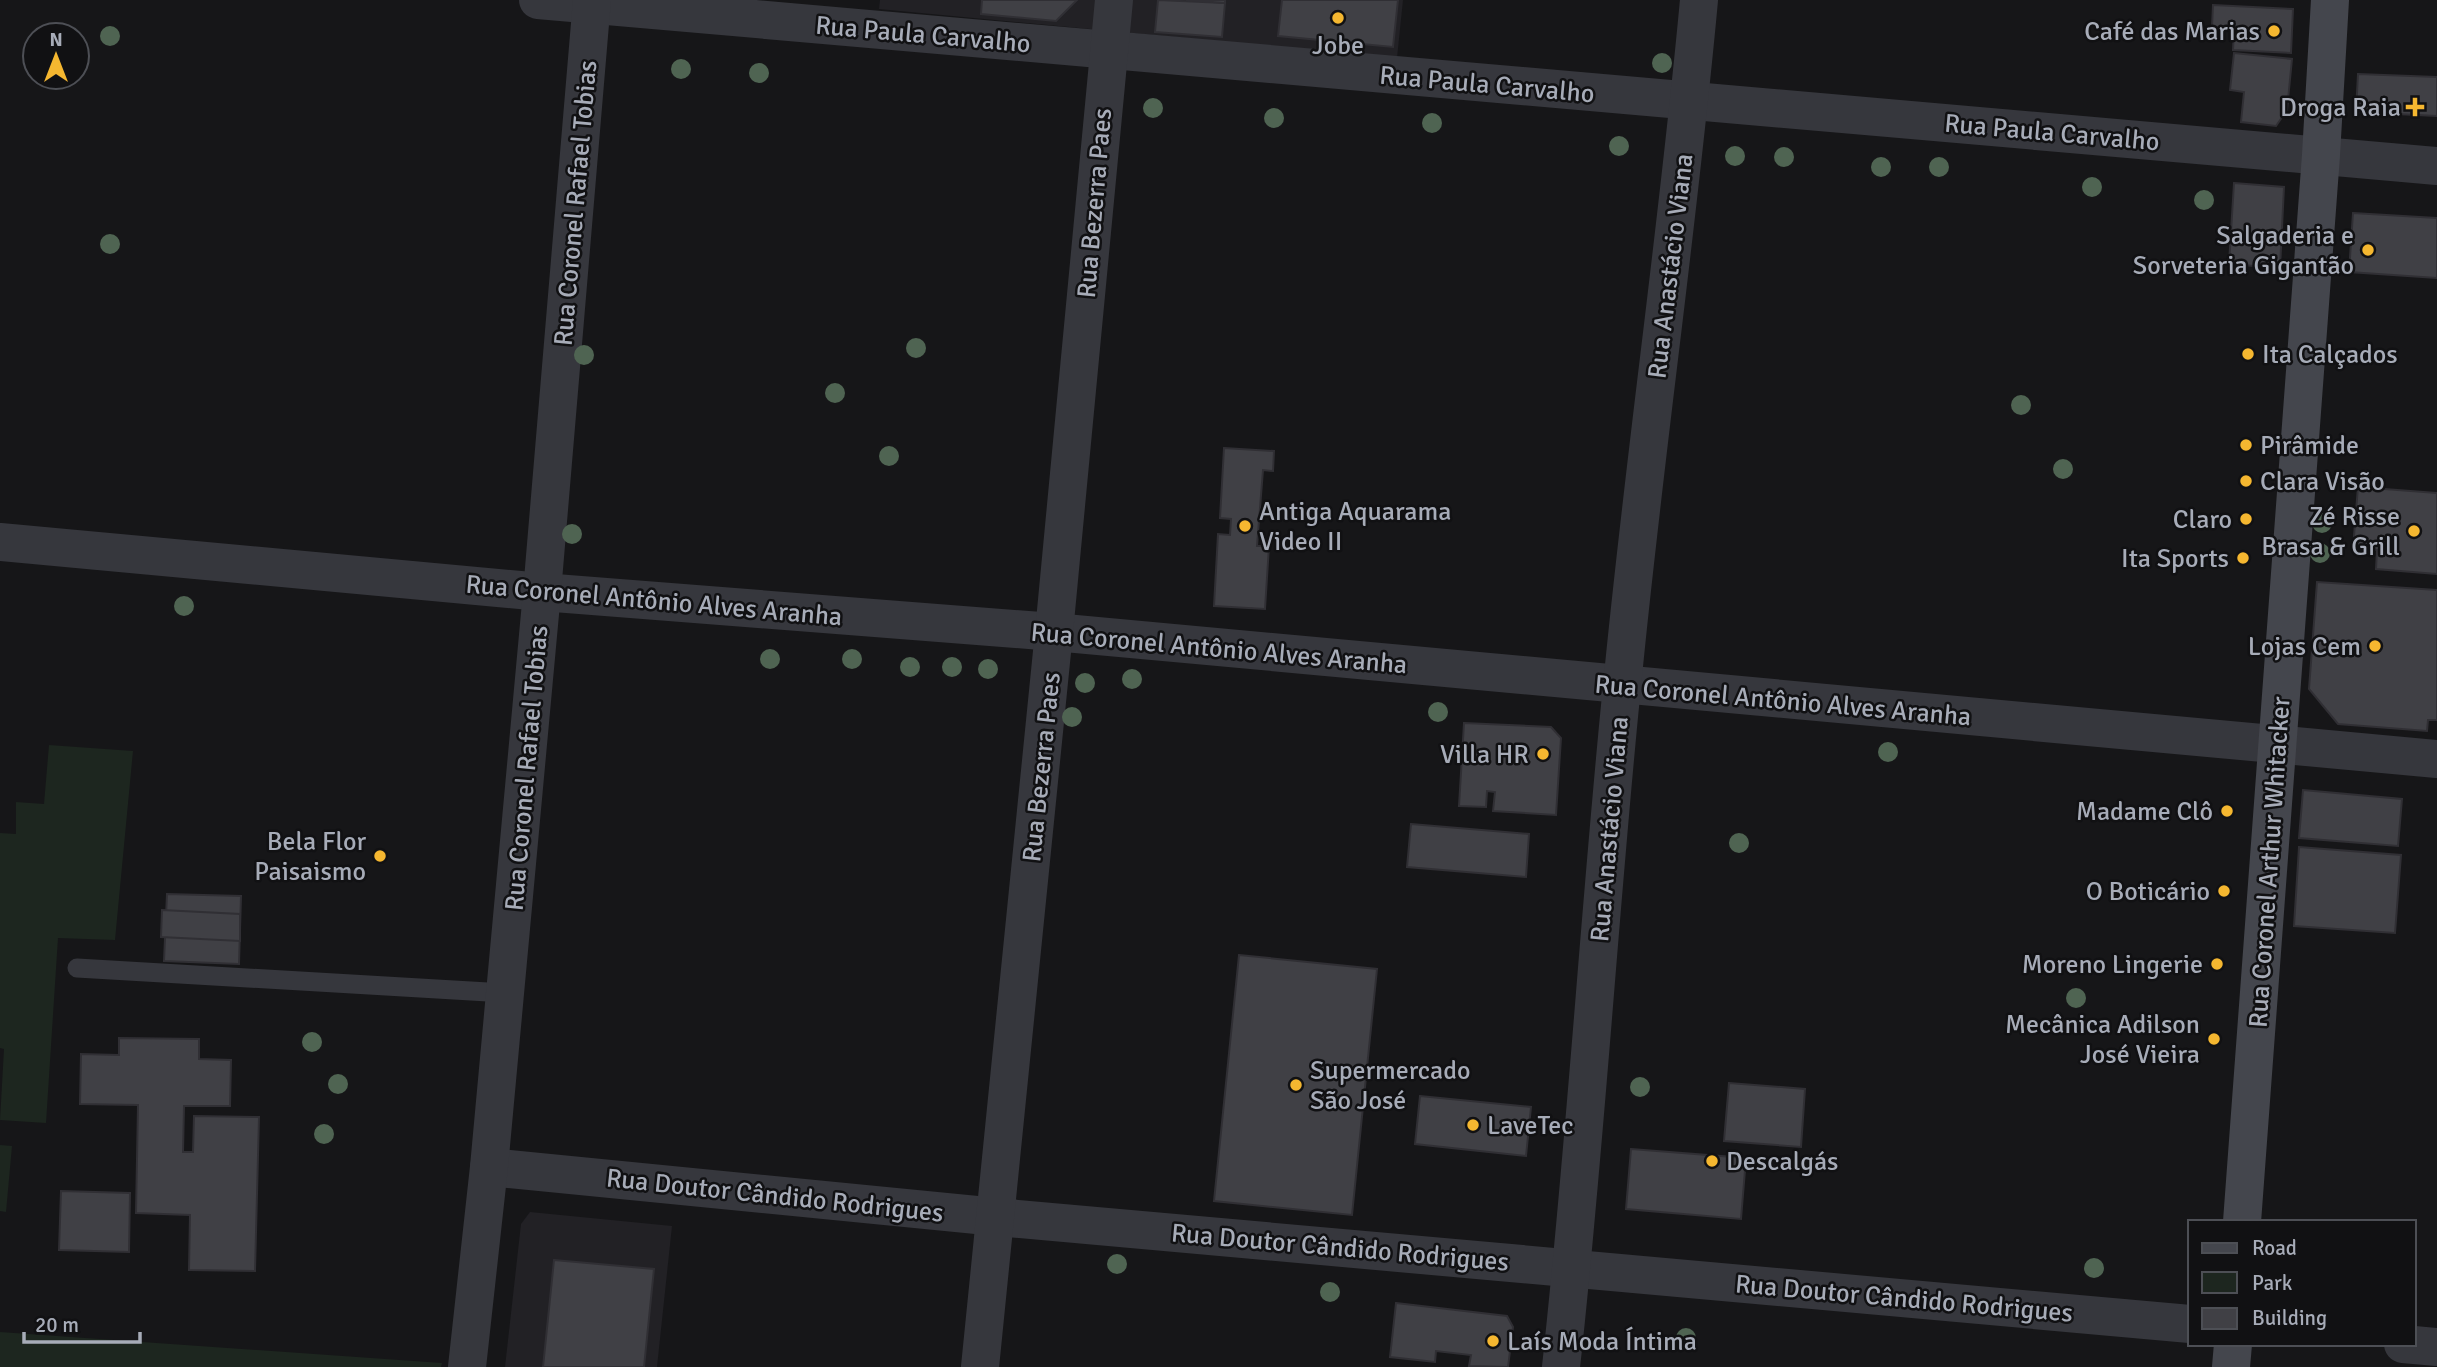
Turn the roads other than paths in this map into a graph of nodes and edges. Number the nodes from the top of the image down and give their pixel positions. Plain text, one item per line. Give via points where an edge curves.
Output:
1 (538, 0) edge
2 (1114, 0) edge
3 (1699, 0) edge
4 (2330, 0) edge
5 (592, 2) edge
6 (1108, 51) junction
7 (1689, 102) junction
8 (2321, 155) junction
9 (2437, 166) edge
10 (0, 542) edge
11 (542, 592) junction
12 (1054, 632) junction
13 (1622, 685) junction
14 (2277, 746) junction
15 (2437, 759) edge
16 (78, 968) dead end
17 (505, 993) junction
18 (489, 1167) junction
19 (997, 1217) junction
20 (2242, 1220) edge
21 (1572, 1267) junction
22 (2188, 1324) edge
23 (2233, 1346) edge
24 (2416, 1346) edge
25 (2437, 1348) edge
26 (467, 1367) edge
27 (981, 1367) edge
28 (1561, 1367) edge
29 (2231, 1367) edge

1 - 5 street, Rua Paula Carvalho
2 - 6 street, Rua Bezerra Paes
3 - 7 street, Rua Anastácio Viana
4 - 8 main road, Rua Coronel Arthur Whitacker
5 - 6 street, Rua Paula Carvalho
5 - 11 street, Rua Coronel Rafael Tobias
6 - 7 street, Rua Paula Carvalho
6 - 12 street, Rua Bezerra Paes
7 - 8 street, Rua Paula Carvalho
7 - 13 street, Rua Anastácio Viana
8 - 9 street, Rua Paula Carvalho
8 - 14 main road, Rua Coronel Arthur Whitacker
10 - 11 street, Rua Coronel Antônio Alves Aranha
11 - 12 street, Rua Coronel Antônio Alves Aranha
11 - 17 street, Rua Coronel Rafael Tobias
12 - 13 street, Rua Coronel Antônio Alves Aranha
12 - 19 street, Rua Bezerra Paes
13 - 14 street, Rua Coronel Antônio Alves Aranha
13 - 21 street, Rua Anastácio Viana
14 - 15 street, Rua Coronel Antônio Alves Aranha
14 - 20 main road, Rua Coronel Arthur Whitacker
16 - 17 lane
17 - 18 street, Rua Coronel Rafael Tobias
18 - 19 street, Rua Doutor Cândido Rodrigues
18 - 26 street, Rua Coronel Rafael Tobias
19 - 21 street, Rua Doutor Cândido Rodrigues
19 - 27 street, Rua Bezerra Paes
21 - 22 street, Rua Doutor Cândido Rodrigues
21 - 28 street, Rua Anastácio Viana
23 - 29 main road
24 - 25 street

